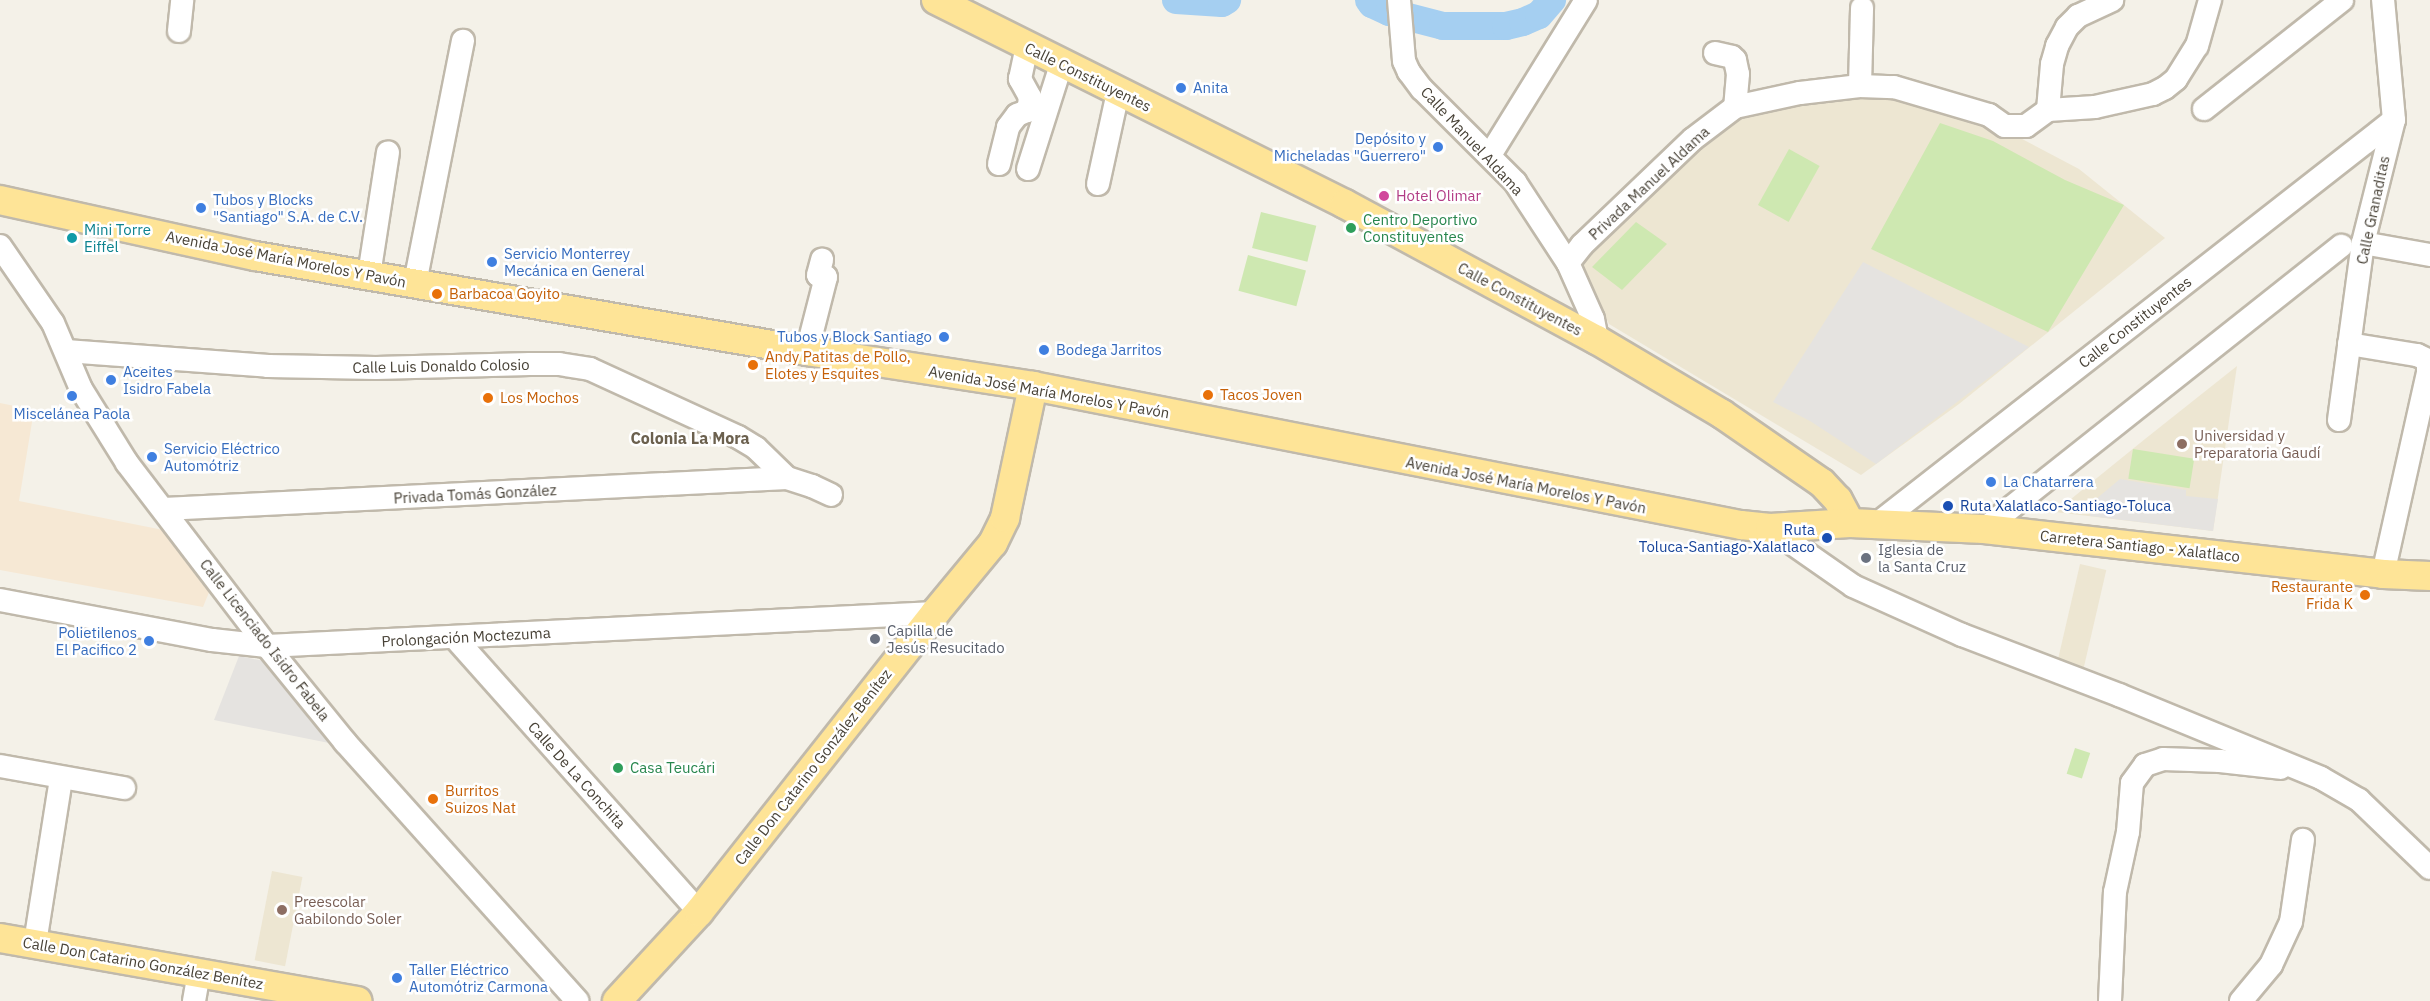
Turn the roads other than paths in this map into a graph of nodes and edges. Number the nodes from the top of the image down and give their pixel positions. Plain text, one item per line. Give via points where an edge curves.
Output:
1 (182, 0) edge
2 (936, 0) edge
3 (1400, 0) edge
4 (1586, 0) edge
5 (2112, 0) edge
6 (2210, 0) edge
7 (2342, 0) edge
8 (2383, 0) edge
9 (1862, 8) dead end
10 (178, 31) dead end
11 (463, 41) dead end
12 (1027, 46) junction
13 (1714, 53) dead end
14 (1061, 65) junction
15 (1860, 86) junction
16 (1118, 92) junction
17 (1735, 107) junction
18 (2204, 109) dead end
19 (2048, 110) junction
20 (2394, 120) junction
21 (388, 152) dead end
22 (1490, 155) junction
23 (999, 164) dead end
24 (1028, 169) dead end
25 (1098, 184) dead end
26 (0, 200) edge
27 (2352, 244) junction
28 (0, 246) edge
29 (2430, 255) edge
30 (822, 260) dead end
31 (1568, 263) junction
32 (369, 275) junction
33 (415, 283) junction
34 (1597, 340) junction
35 (2349, 344) junction
36 (66, 351) junction
37 (807, 351) junction
38 (2429, 361) edge
39 (1033, 386) junction
40 (2339, 420) dead end
41 (787, 478) junction
42 (831, 495) dead end
43 (164, 509) junction
44 (1864, 524) junction
45 (1770, 528) junction
46 (1984, 529) junction
47 (2383, 574) junction
48 (2430, 576) edge
49 (0, 600) edge
50 (935, 613) junction
51 (455, 638) junction
52 (267, 646) junction
53 (0, 766) edge
54 (2307, 772) junction
55 (61, 778) junction
56 (124, 788) dead end
57 (2303, 840) dead end
58 (2430, 868) edge
59 (699, 912) junction
60 (0, 938) edge
61 (35, 943) junction
62 (197, 988) edge
63 (341, 1000) edge
64 (577, 1001) edge
65 (617, 1001) edge
66 (2110, 1001) edge
67 (2241, 1001) edge

1 - 10 street
2 - 12 main road, Calle Constituyentes
3 - 22 street, Calle Manuel Aldama via 1404,61 1422,89
4 - 22 street
5 - 19 street via 2078,16 2067,27 2052,64
6 - 19 street, Privada Manuel Aldama via 2197,46 2176,79 2165,88 2095,107
7 - 18 street
8 - 20 street, Calle Granaditas
9 - 15 street
11 - 33 street
12 - 14 main road, Calle Constituyentes
12 - 23 street via 1020,79 1030,97 1029,106 1008,127
13 - 17 street via 1735,60
14 - 16 main road, Calle Constituyentes
14 - 24 street
15 - 17 street, Privada Manuel Aldama via 1800,93
15 - 19 street, Privada Manuel Aldama via 1914,92 1989,115 2005,126 2032,123
16 - 25 street
16 - 34 main road, Calle Constituyentes via 1345,204
17 - 31 street, Privada Manuel Aldama via 1693,139
20 - 27 street, Calle Granaditas
20 - 44 street, Calle Constituyentes
21 - 32 street
22 - 31 street, Calle Manuel Aldama via 1515,182
26 - 32 main road, Avenida José María Morelos Y Pavón via 255,256
27 - 29 street
27 - 35 street, Calle Granaditas
27 - 46 street
28 - 36 street, Calle Licenciado Isidro Fabela via 53,323
30 - 37 street via 818,275 826,277
31 - 34 street, Calle Manuel Aldama via 1593,319
32 - 33 main road, Avenida José María Morelos Y Pavón
33 - 37 main road, Avenida José María Morelos Y Pavón
34 - 44 main road, Calle Constituyentes via 1722,414 1822,483
35 - 38 street via 2417,355
35 - 40 street, Calle Granaditas
36 - 41 street, Calle Luis Donaldo Colosio via 268,366 540,364 590,369 738,437 756,448
36 - 43 street, Calle Licenciado Isidro Fabela via 81,389 102,425
37 - 39 main road, Avenida José María Morelos Y Pavón
38 - 47 street
39 - 45 main road, Avenida José María Morelos Y Pavón via 1683,516
39 - 50 main road, Calle Don Catarino González Benítez via 1005,518 979,564
41 - 42 street
41 - 43 street, Privada Tomás González
43 - 52 street, Calle Licenciado Isidro Fabela
44 - 45 main road, Avenida José María Morelos Y Pavón
44 - 46 main road, Carretera Santiago - Xalatlaco
45 - 54 street via 1853,586 1962,635
46 - 47 main road, Carretera Santiago - Xalatlaco
47 - 48 main road, Carretera Santiago - Xalatlaco
49 - 52 street, Prolongación Moctezuma via 212,640
50 - 51 street, Prolongación Moctezuma
50 - 59 main road, Calle Don Catarino González Benítez
51 - 52 street, Prolongación Moctezuma
51 - 59 street, Calle De La Conchita
52 - 64 street, Calle Licenciado Isidro Fabela via 345,742
53 - 55 street
54 - 58 street via 2358,800
54 - 66 street via 2175,759 2145,765 2132,783 2128,832 2115,892
55 - 56 street
55 - 61 street
57 - 67 street via 2291,922 2271,965
59 - 65 main road, Calle Don Catarino González Benítez
60 - 61 main road, Calle Don Catarino González Benítez
61 - 62 main road, Calle Don Catarino González Benítez
62 - 63 main road, Calle Don Catarino González Benítez

